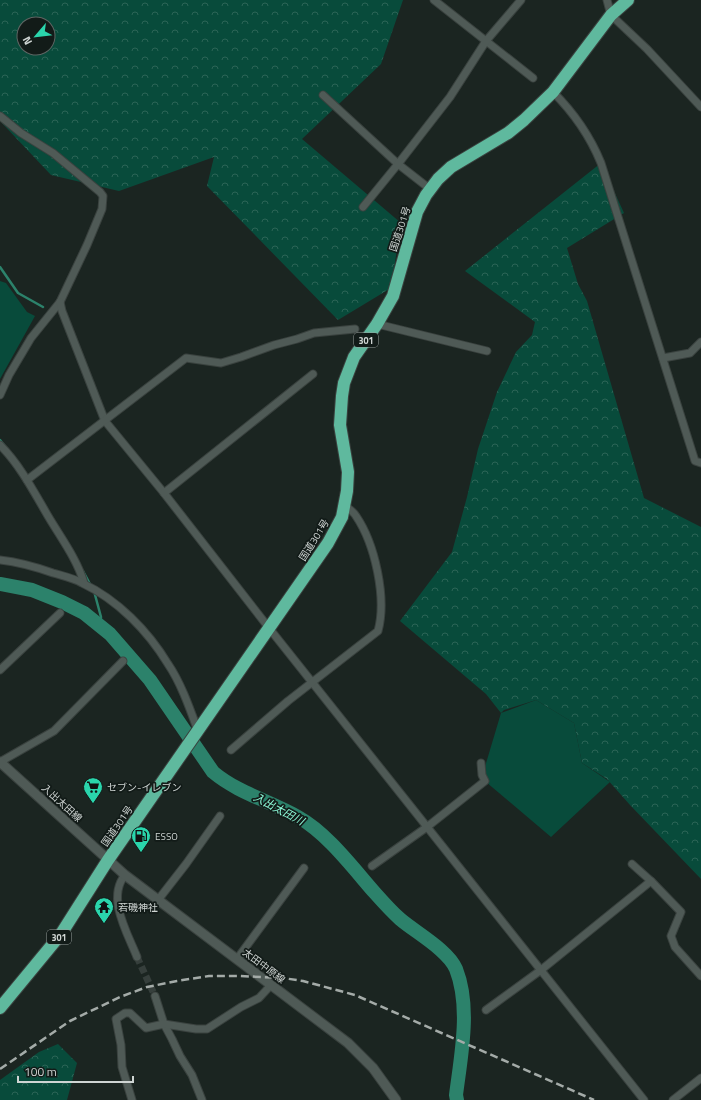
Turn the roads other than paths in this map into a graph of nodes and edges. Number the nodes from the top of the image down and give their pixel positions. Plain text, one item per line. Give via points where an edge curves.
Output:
1 (434, 0) edge
2 (521, 0) edge
3 (607, 0) edge
4 (628, 0) edge
5 (611, 15) junction
6 (486, 41) junction
7 (533, 78) dead end
8 (553, 92) junction
9 (323, 95) dead end
10 (701, 107) edge
11 (0, 116) edge
12 (398, 164) junction
13 (430, 189) junction
14 (363, 207) dead end
15 (60, 302) junction
16 (377, 324) junction
17 (355, 329) dead end
18 (701, 342) edge
19 (487, 351) dead end
20 (663, 358) junction
21 (313, 374) dead end
22 (0, 395) edge
23 (105, 421) junction
24 (0, 446) edge
25 (701, 463) edge
26 (27, 480) junction
27 (164, 493) junction
28 (345, 506) junction
29 (0, 560) edge
30 (84, 584) junction
31 (60, 613) dead end
32 (269, 628) junction
33 (124, 661) dead end
34 (0, 670) edge
35 (313, 683) junction
36 (198, 731) junction
37 (231, 750) dead end
38 (0, 762) edge
39 (481, 763) dead end
40 (220, 816) dead end
41 (427, 827) junction
42 (108, 860) junction
43 (632, 864) dead end
44 (372, 866) dead end
45 (304, 868) dead end
46 (125, 875) junction
47 (651, 881) junction
48 (158, 900) junction
49 (137, 957) tunnel mouth
50 (237, 959) junction
51 (541, 970) junction
52 (701, 976) edge
53 (271, 984) junction
54 (155, 996) tunnel mouth
55 (2, 1002) edge
56 (486, 1010) dead end
57 (164, 1024) junction
58 (701, 1078) edge
59 (132, 1100) edge
60 (202, 1100) edge
61 (396, 1100) edge
62 (644, 1100) edge
63 (673, 1100) edge

1 - 6 street
2 - 6 street
3 - 5 street
4 - 5 highway, 国道301号 / 301
5 - 8 highway, 国道301号 / 301
5 - 10 street
6 - 7 street
6 - 12 street via 450,97
8 - 13 highway, 国道301号 / 301 via 508,133 451,167
8 - 20 street via 566,105 589,138 601,162
9 - 12 street
11 - 15 street via 62,161 103,196 102,209 92,234
12 - 13 street
12 - 14 street
13 - 16 highway, 国道301号 / 301 via 417,212 393,296
15 - 22 street via 31,338
15 - 23 street
16 - 19 street
16 - 28 highway, 国道301号 / 301 via 354,357 344,383 340,425 348,472
17 - 23 street via 314,333 221,363 186,358
18 - 20 street via 690,353
20 - 25 street via 695,461
21 - 27 street
23 - 26 street
23 - 27 street
24 - 26 street
26 - 30 street via 78,565
27 - 32 street
28 - 32 highway, 国道301号 / 301 via 328,543
28 - 35 street via 355,514 376,562 380,589 380,625 378,632
29 - 30 street via 32,566
30 - 36 street via 114,603 140,626 154,643 169,665
31 - 34 street
32 - 35 street
32 - 36 highway, 国道301号 / 301
33 - 38 street via 54,732
35 - 37 street
35 - 41 street
36 - 42 highway, 国道301号 / 301
38 - 42 main road, 入出太田線
39 - 41 street via 485,781
40 - 48 street
41 - 44 street
41 - 51 street
42 - 46 main road, 太田中原線
42 - 55 highway, 国道301号 / 301 via 61,934
43 - 47 street
45 - 50 street
46 - 48 main road, 太田中原線
46 - 49 street via 120,882 119,910
47 - 51 street
47 - 52 street via 681,912 671,936 675,947
48 - 50 main road, 太田中原線
50 - 53 main road, 太田中原線
51 - 56 street
51 - 62 street
53 - 57 street via 259,998 207,1030
53 - 61 main road, 太田中原線 via 348,1043 373,1068
54 - 57 street
57 - 59 street via 146,1028 130,1013 116,1019 122,1067
57 - 60 street via 192,1075
58 - 63 street

